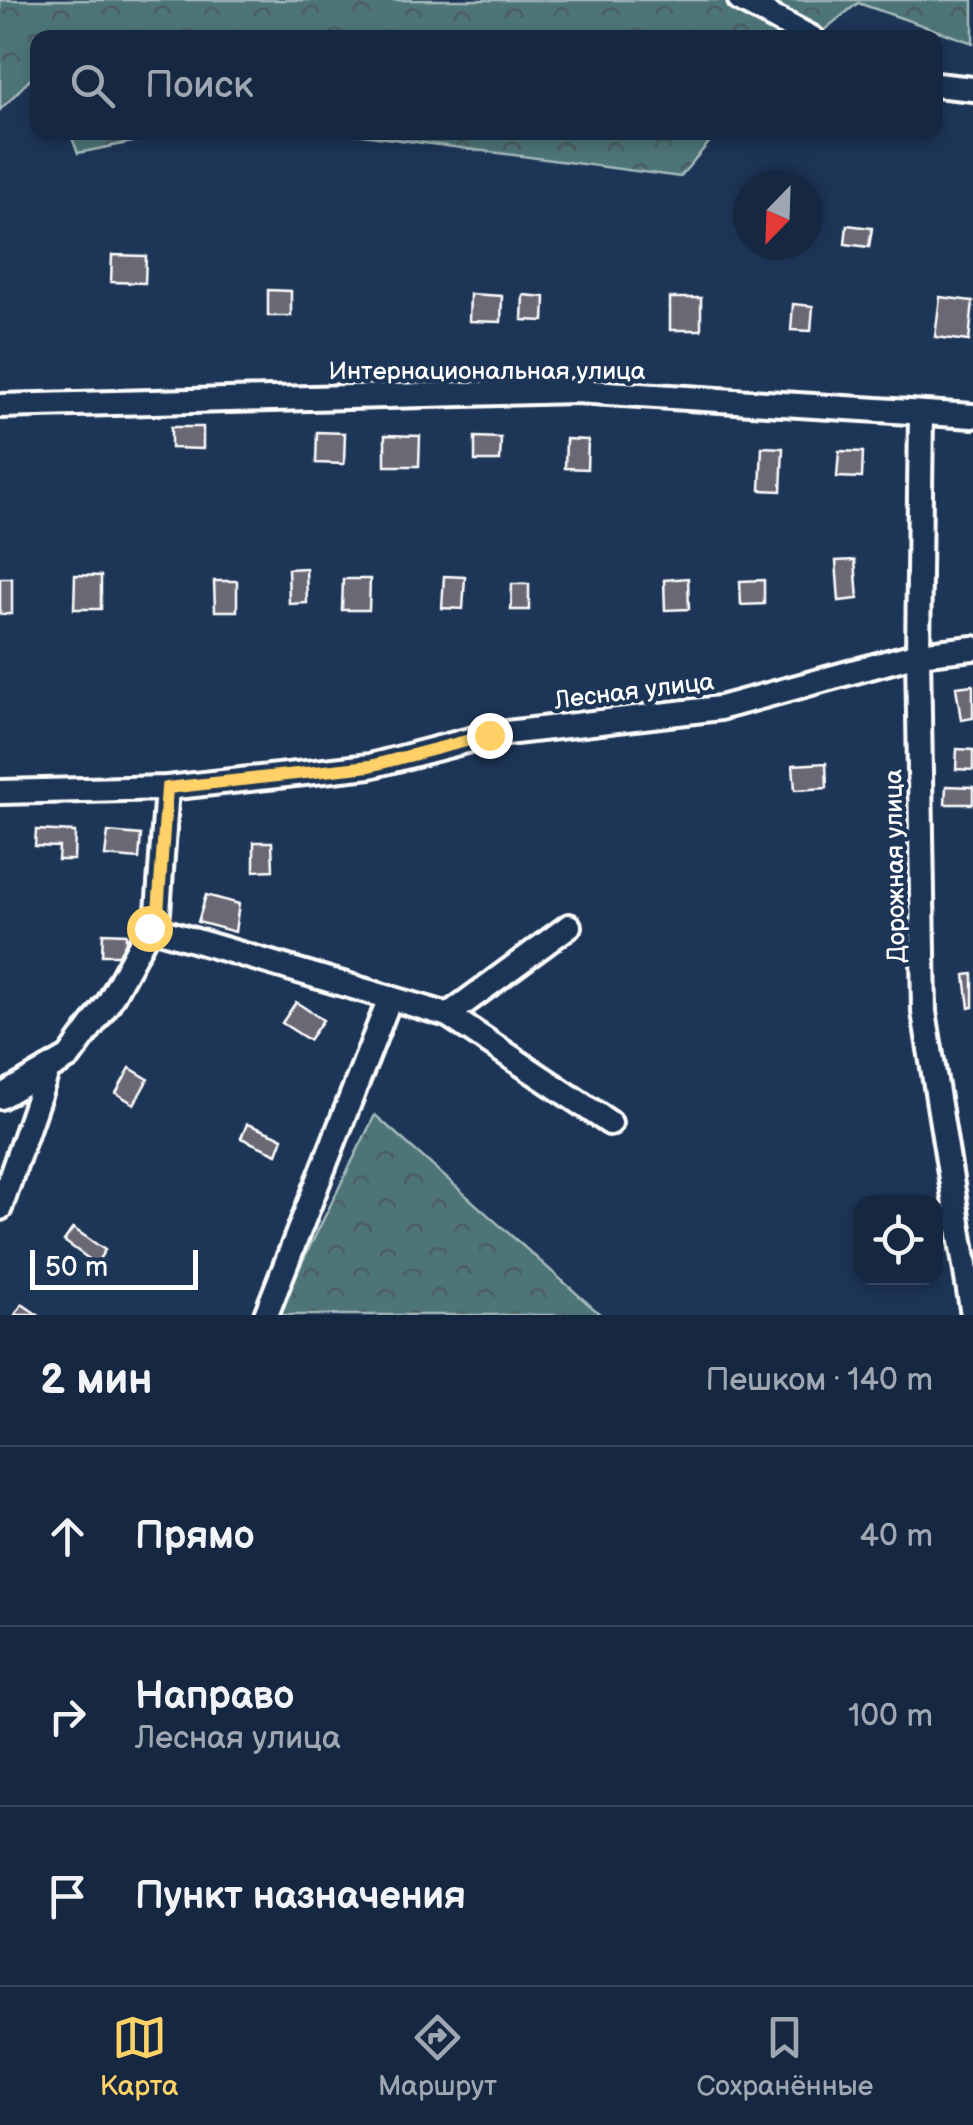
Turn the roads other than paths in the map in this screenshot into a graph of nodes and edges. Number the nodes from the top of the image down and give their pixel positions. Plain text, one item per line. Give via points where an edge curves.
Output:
1 (740, 0) edge
2 (797, 30) edge
3 (943, 85) edge
4 (973, 89) edge
5 (0, 406) edge
6 (921, 412) junction
7 (973, 416) edge
8 (973, 648) edge
9 (918, 654) junction
10 (167, 788) junction
11 (0, 792) edge
12 (568, 926) dead end
13 (149, 928) junction
14 (390, 998) junction
15 (448, 1014) junction
16 (48, 1070) junction
17 (0, 1097) edge
18 (610, 1123) dead end
19 (0, 1208) edge
20 (266, 1315) edge
21 (973, 1315) edge

1 - 2 street
3 - 4 street
5 - 6 street, Интернациональная улица via 576,391
6 - 7 street, Интернациональная улица
6 - 9 street, Дорожная улица
8 - 9 street, Лесная улица
9 - 10 street, Лесная улица via 720,708 489,735 370,766
9 - 21 street, Дорожная улица via 924,1012
10 - 11 street, Лесная улица
10 - 13 street via 158,912
12 - 15 street
13 - 14 street
13 - 16 street via 109,1002 68,1057
14 - 15 street
14 - 20 street
15 - 18 street
16 - 17 street
16 - 19 street

